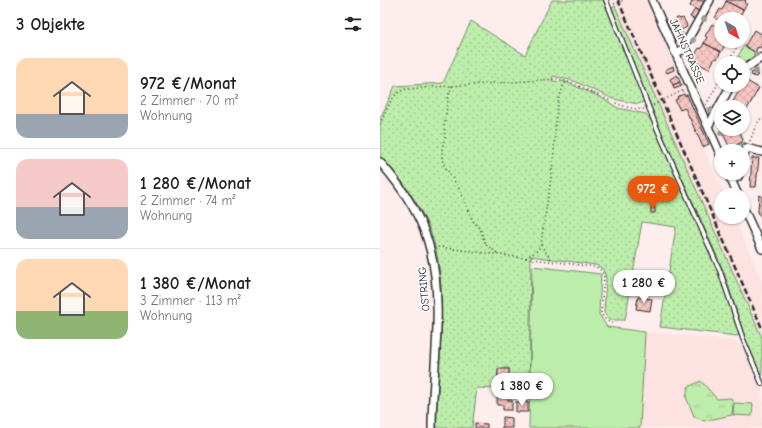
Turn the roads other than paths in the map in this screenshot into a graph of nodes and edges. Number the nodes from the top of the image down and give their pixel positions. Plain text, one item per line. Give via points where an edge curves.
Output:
1 (606, 0) edge
2 (652, 0) edge
3 (710, 0) edge
4 (676, 53) junction
5 (762, 57) edge
6 (750, 65) edge
7 (727, 92) edge
8 (708, 125) junction
9 (716, 144) edge
10 (750, 149) edge
11 (762, 152) edge
12 (380, 162) edge
13 (731, 180) edge
14 (735, 188) edge
15 (750, 222) edge
16 (762, 249) edge
17 (762, 384) edge
18 (432, 428) edge

1 - 17 lane via 649,108 720,271 743,339
2 - 4 street, JAHNSTRASSE
3 - 4 street via 682,50
4 - 8 street, JAHNSTRASSE
5 - 6 street
7 - 8 street
8 - 9 street, JAHNSTRASSE
10 - 11 street
12 - 18 street, OSTRING via 411,204 422,224 430,248 437,316
13 - 14 street
15 - 16 street

